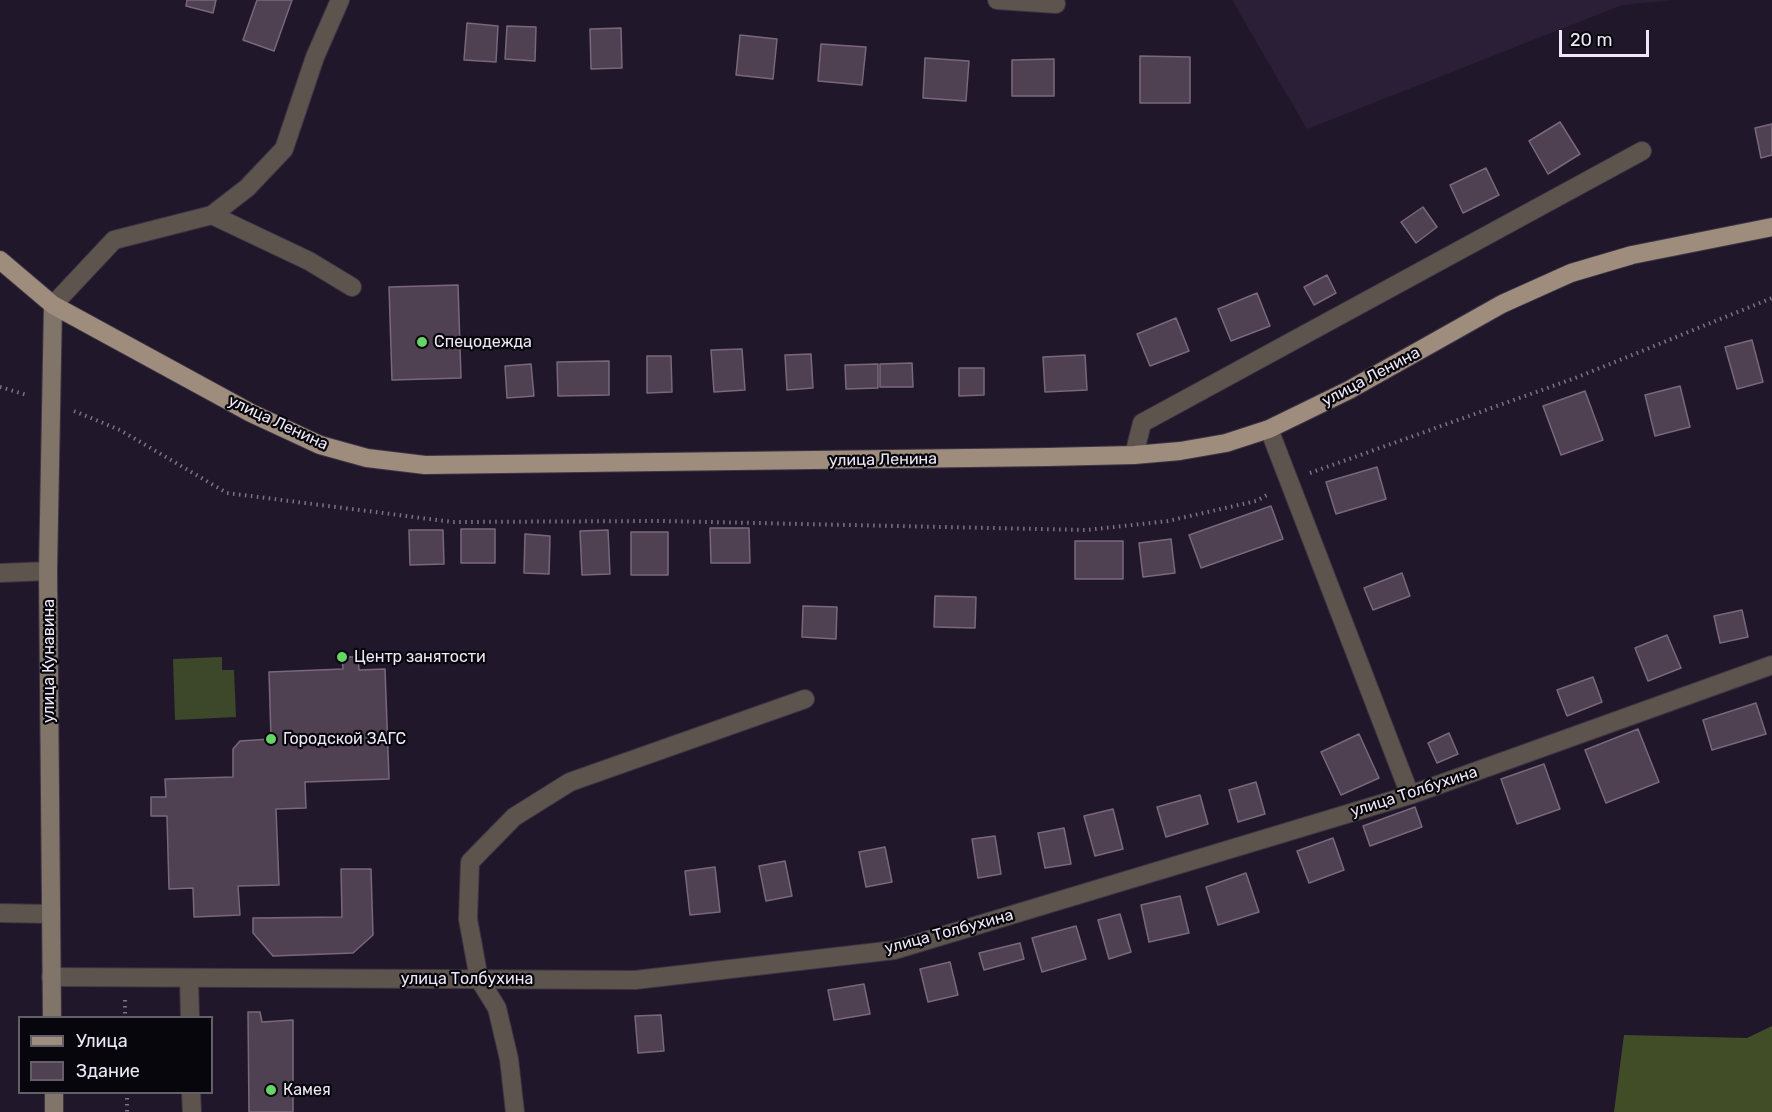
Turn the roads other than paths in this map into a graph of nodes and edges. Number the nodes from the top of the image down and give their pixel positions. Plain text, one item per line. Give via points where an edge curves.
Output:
1 (340, 0) edge
2 (997, 0) edge
3 (1056, 4) dead end
4 (1642, 151) dead end
5 (212, 215) junction
6 (1772, 227) edge
7 (0, 260) edge
8 (352, 287) dead end
9 (53, 305) junction
10 (1269, 429) junction
11 (1134, 455) junction
12 (48, 571) junction
13 (0, 573) edge
14 (1772, 665) edge
15 (805, 699) dead end
16 (1410, 795) junction
17 (0, 913) edge
18 (50, 914) junction
19 (51, 977) junction
20 (189, 978) junction
21 (479, 980) junction
22 (52, 1016) edge
23 (190, 1016) edge
24 (54, 1094) edge
25 (191, 1094) edge
26 (54, 1112) edge
27 (192, 1112) edge
28 (515, 1112) edge

1 - 5 street via 315,57 284,149 247,188
2 - 3 street
4 - 11 street via 1142,423
5 - 8 street via 309,261
5 - 9 street via 114,240
6 - 10 main road, улица Ленина via 1632,255 1571,273 1502,304 1349,390
7 - 9 main road, улица Ленина
9 - 11 main road, улица Ленина via 251,413 320,445 367,458 425,465
9 - 12 main road, улица Кунавина
10 - 11 main road, улица Ленина via 1226,443
10 - 16 street
12 - 13 street
12 - 18 main road, улица Кунавина
14 - 16 street, улица Толбухина
15 - 21 street via 570,782 514,817 470,862 468,919
16 - 21 street, улица Толбухина via 895,950 635,980
17 - 18 street
18 - 19 main road, улица Кунавина
19 - 20 street, улица Толбухина
19 - 22 main road, улица Кунавина
20 - 21 street, улица Толбухина
20 - 23 street
21 - 28 street via 497,1008 509,1059
24 - 26 main road
25 - 27 street

